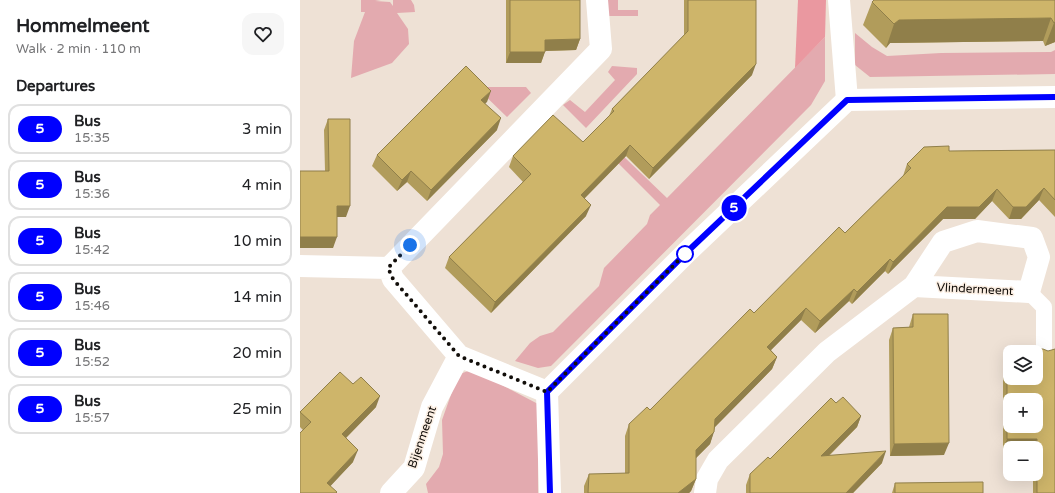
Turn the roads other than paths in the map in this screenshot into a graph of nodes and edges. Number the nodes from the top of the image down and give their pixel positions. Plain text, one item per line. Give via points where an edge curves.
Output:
1 (597, 0) edge
2 (839, 0) edge
3 (1055, 97) edge
4 (847, 100) junction
5 (300, 266) edge
6 (388, 268) junction
7 (914, 286) junction
8 (1028, 292) junction
9 (1044, 352) edge
10 (459, 356) junction
11 (547, 392) junction
12 (391, 493) edge
13 (550, 493) edge
14 (705, 493) edge

1 - 6 street via 601,49
2 - 4 street
3 - 4 street
4 - 11 street via 688,251
5 - 6 street
6 - 10 street via 393,279
7 - 8 street, Vlindermeent
7 - 8 street, Vlindermeent via 943,242 977,231 1032,238 1039,257
7 - 14 street, Vlindermeent via 827,352 798,380 718,460 707,479
8 - 9 lane via 1044,307
10 - 11 street
10 - 12 street, Bijenmeent via 432,406 414,468
11 - 13 street

